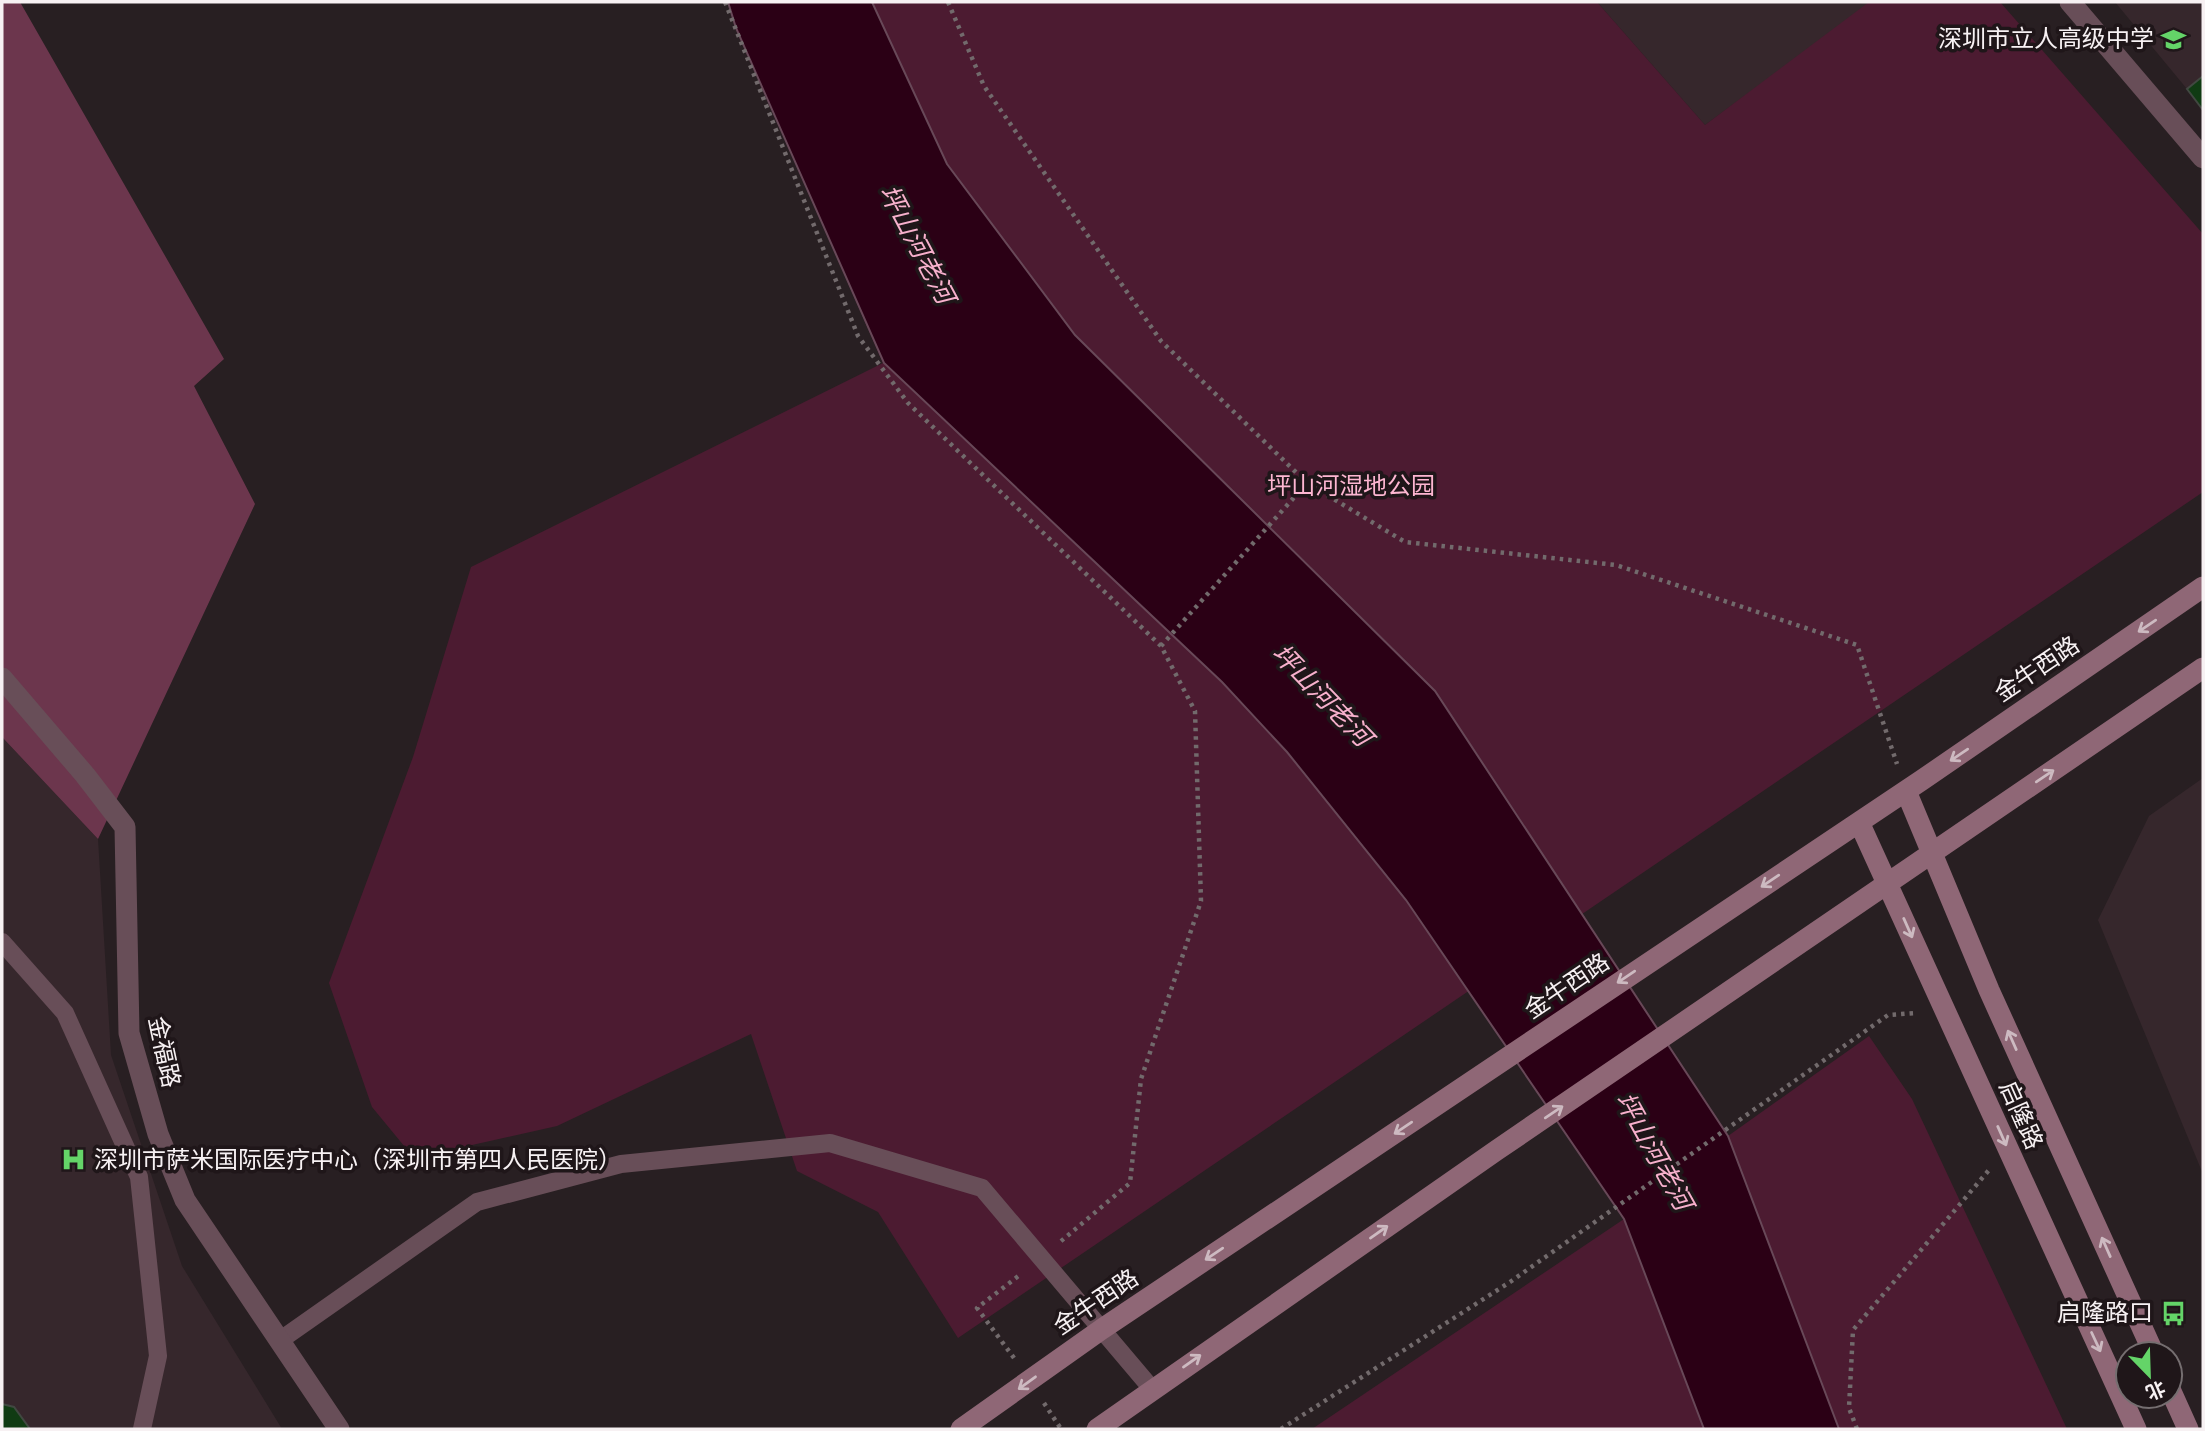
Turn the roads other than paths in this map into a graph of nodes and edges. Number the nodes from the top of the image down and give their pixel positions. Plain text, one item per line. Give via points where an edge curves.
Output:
1 (2070, 2) edge
2 (2203, 158) edge
3 (2203, 587) edge
4 (2203, 668) edge
5 (2, 678) edge
6 (1906, 791) junction
7 (1859, 822) junction
8 (1932, 853) junction
9 (1887, 883) junction
10 (2, 942) edge
11 (1102, 1329) junction
12 (2148, 1340) edge
13 (279, 1341) junction
14 (1152, 1389) junction
15 (2179, 1410) edge
16 (142, 1429) edge
17 (339, 1429) edge
18 (961, 1429) edge
19 (1097, 1429) edge
20 (2136, 1429) edge
21 (2188, 1429) edge

1 - 2 street
3 -> 6 main road, 金牛西路
8 -> 4 main road
5 - 13 street, 金福路 via 125,827 129,1033 158,1134 185,1200
6 - 7 main road, 金牛西路
6 - 8 main road, 启隆路
7 - 9 main road, 启隆路
7 -> 11 main road, 金牛西路
8 - 9 main road
12 -> 8 main road, 启隆路
14 -> 9 main road
9 -> 20 main road, 启隆路
10 - 16 lane via 65,1013 139,1177 158,1356
11 - 13 lane via 982,1188 830,1143 621,1164 477,1202
11 - 14 lane
11 -> 18 main road, 金牛西路
13 - 17 street, 金福路
14 - 19 main road
15 - 21 main road

